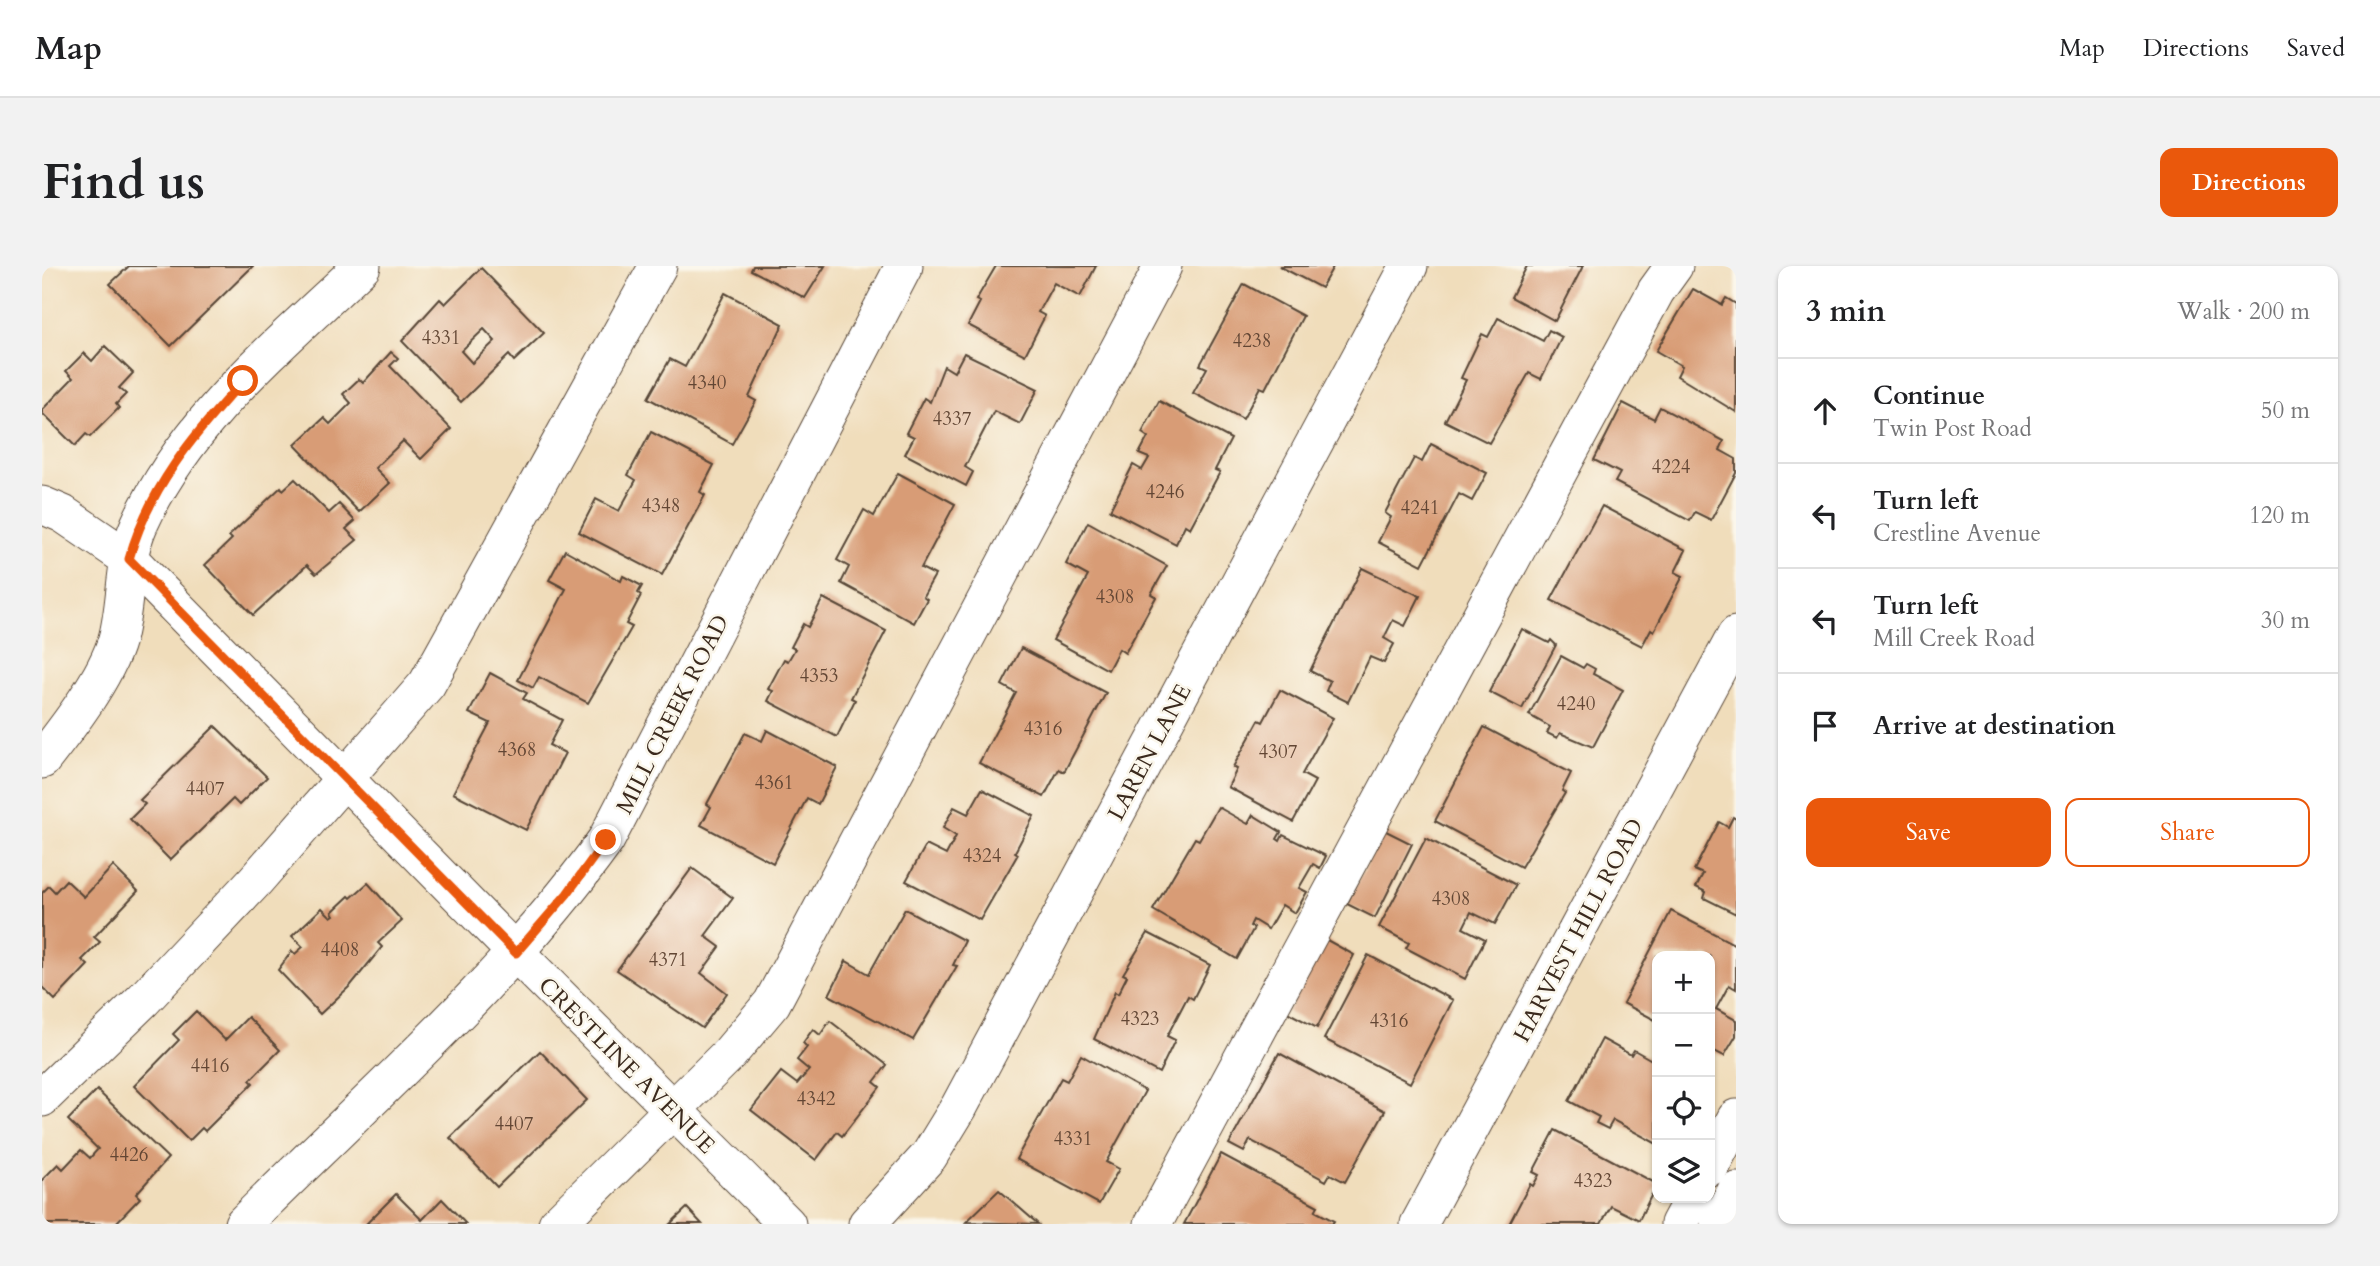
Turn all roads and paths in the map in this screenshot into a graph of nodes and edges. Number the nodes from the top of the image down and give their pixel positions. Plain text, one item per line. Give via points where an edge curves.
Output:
1 (362, 266) edge
2 (658, 266) edge
3 (904, 266) edge
4 (1163, 266) edge
5 (1409, 266) edge
6 (1674, 266) edge
7 (42, 505) edge
8 (129, 559) junction
9 (1736, 635) edge
10 (42, 761) edge
11 (343, 777) junction
12 (516, 953) junction
13 (42, 1098) edge
14 (671, 1110) junction
15 (1736, 1118) edge
16 (1715, 1158) edge
17 (1736, 1191) edge
18 (1690, 1203) edge
19 (243, 1224) edge
20 (556, 1224) edge
21 (787, 1224) edge
22 (867, 1224) edge
23 (1153, 1224) edge
24 (1419, 1224) edge
25 (1679, 1224) edge
26 (1719, 1224) edge

1 - 8 street via 195,433 168,470 138,527
2 - 11 street via 427,684
3 - 12 street, MILL CREEK ROAD via 606,840
4 - 14 street via 772,1003 752,1030
5 - 22 street, LAREN LANE via 960,1107 929,1156
6 - 23 street via 1656,291
7 - 8 street, CRESTLINE AVENUE
8 - 10 street via 117,641 82,709
8 - 11 street, CRESTLINE AVENUE
9 - 24 street, HARVEST HILL ROAD
11 - 12 street, CRESTLINE AVENUE
11 - 13 street via 255,881
12 - 14 street, CRESTLINE AVENUE
12 - 19 street, MILL CREEK ROAD
14 - 20 street
14 - 21 street, CRESTLINE AVENUE
15 - 16 street
17 - 26 street
18 - 25 street

